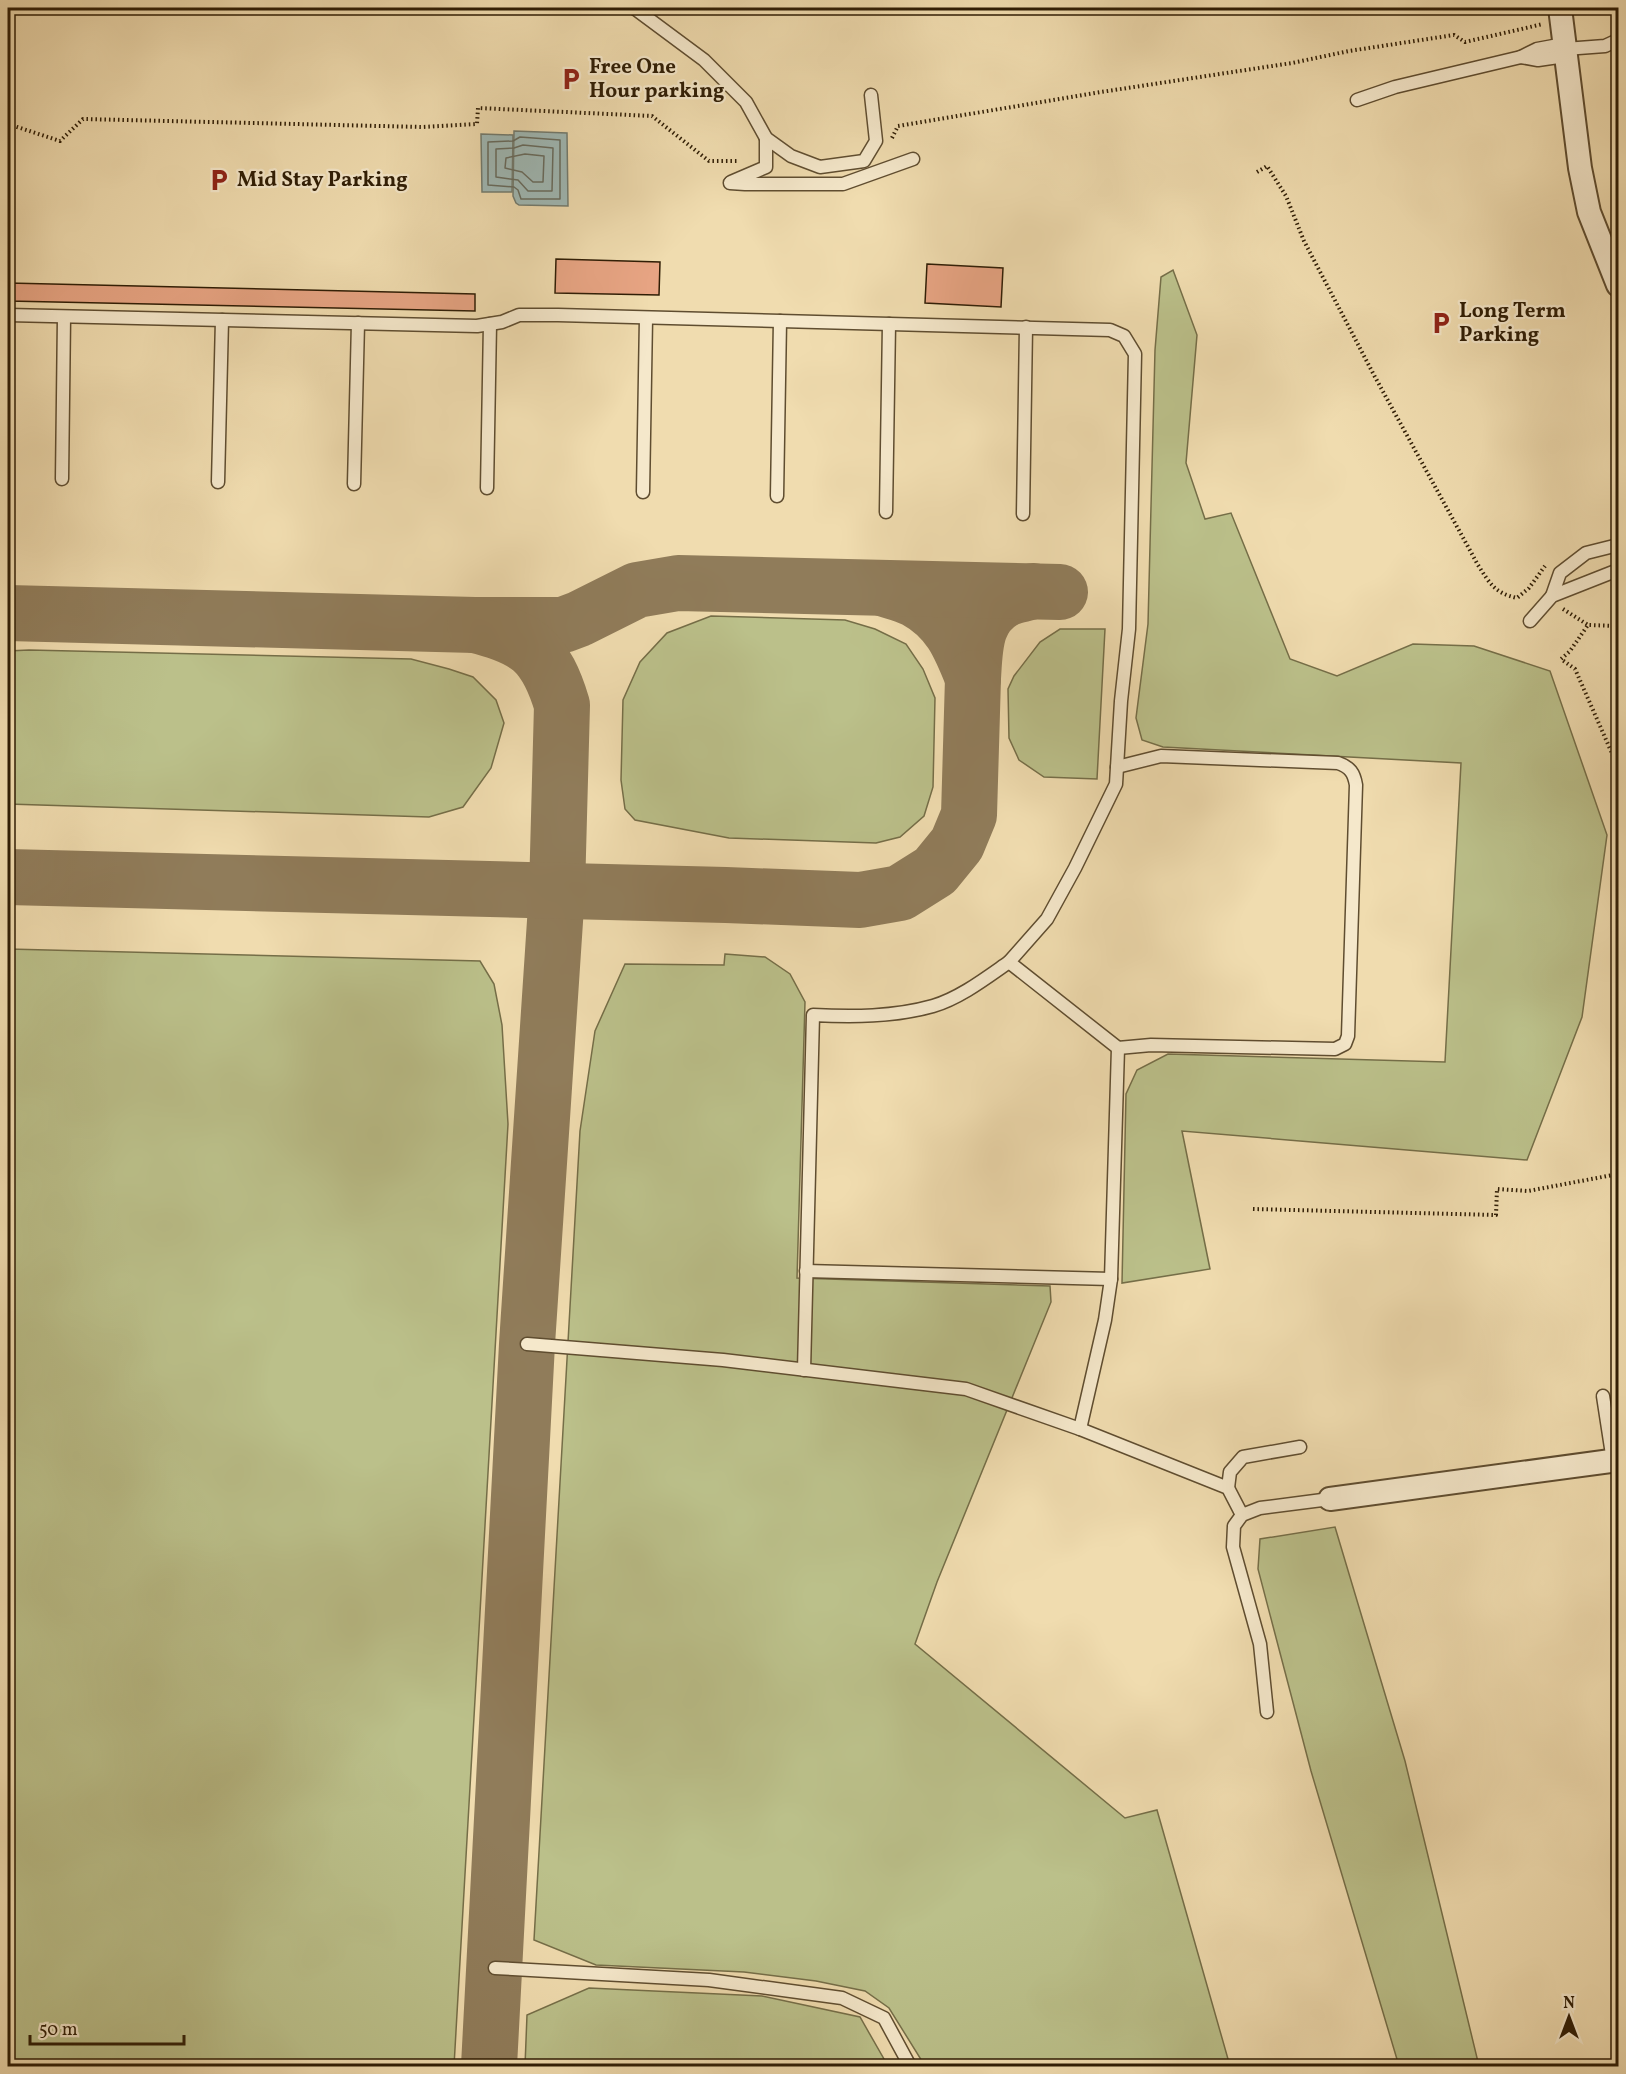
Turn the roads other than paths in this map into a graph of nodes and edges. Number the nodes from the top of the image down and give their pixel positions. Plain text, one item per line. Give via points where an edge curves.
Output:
1 (634, 8) edge
2 (1563, 35) edge
3 (1618, 40) edge
4 (872, 94) dead end
5 (1357, 100) dead end
6 (766, 138) junction
7 (913, 159) dead end
8 (1618, 285) edge
9 (8, 315) edge
10 (64, 317) junction
11 (646, 318) junction
12 (222, 320) junction
13 (780, 321) junction
14 (358, 323) junction
15 (490, 324) junction
16 (889, 324) junction
17 (1026, 327) junction
18 (62, 479) dead end
19 (218, 482) dead end
20 (354, 484) dead end
21 (487, 488) dead end
22 (643, 492) dead end
23 (777, 496) dead end
24 (886, 512) dead end
25 (1023, 514) dead end
26 (1618, 545) edge
27 (1618, 570) edge
28 (1552, 596) junction
29 (1530, 621) dead end
30 (1117, 767) junction
31 (1009, 962) junction
32 (1118, 1048) junction
33 (806, 1271) junction
34 (1111, 1278) junction
35 (527, 1344) dead end
36 (804, 1370) junction
37 (1603, 1396) dead end
38 (1080, 1429) junction
39 (1300, 1447) dead end
40 (1616, 1460) edge
41 (1228, 1488) junction
42 (1330, 1499) joint
43 (1242, 1515) junction
44 (1267, 1712) dead end
45 (495, 1968) dead end
46 (910, 2067) edge

1 - 6 lane via 704,60 746,102
2 - 3 lane via 1605,46
2 - 5 lane via 1521,57
2 - 8 street via 1588,212
4 - 6 lane via 876,141 864,161 820,167 791,156
6 - 7 lane via 766,167 730,183 843,184
9 - 10 lane
10 - 12 lane
10 - 18 lane
11 - 13 lane
11 - 15 lane via 519,315
11 - 22 lane
12 - 14 lane
12 - 19 lane
13 - 16 lane
13 - 23 lane
14 - 15 lane
14 - 20 lane
15 - 21 lane
16 - 17 lane
16 - 24 lane
17 - 25 lane
17 - 30 lane via 1110,330 1124,336 1136,354 1129,629
26 - 28 lane via 1586,553 1560,573
27 - 28 lane
28 - 29 lane
30 - 31 lane via 1116,784 1047,919
30 - 32 lane via 1161,756 1338,763 1354,773 1356,785 1345,1044 1335,1049 1151,1045
31 - 32 lane
31 - 33 lane via 934,1005 878,1015 813,1015
32 - 34 lane
33 - 34 lane
33 - 36 lane
34 - 38 lane
35 - 36 lane
36 - 38 lane via 966,1389
37 - 40 lane
38 - 41 lane
39 - 41 lane via 1242,1457 1230,1472
40 - 42 street
41 - 43 lane
42 - 43 lane via 1260,1508
43 - 44 lane via 1234,1526 1233,1547 1260,1644
45 - 46 lane via 710,1980 842,1998 884,2018

